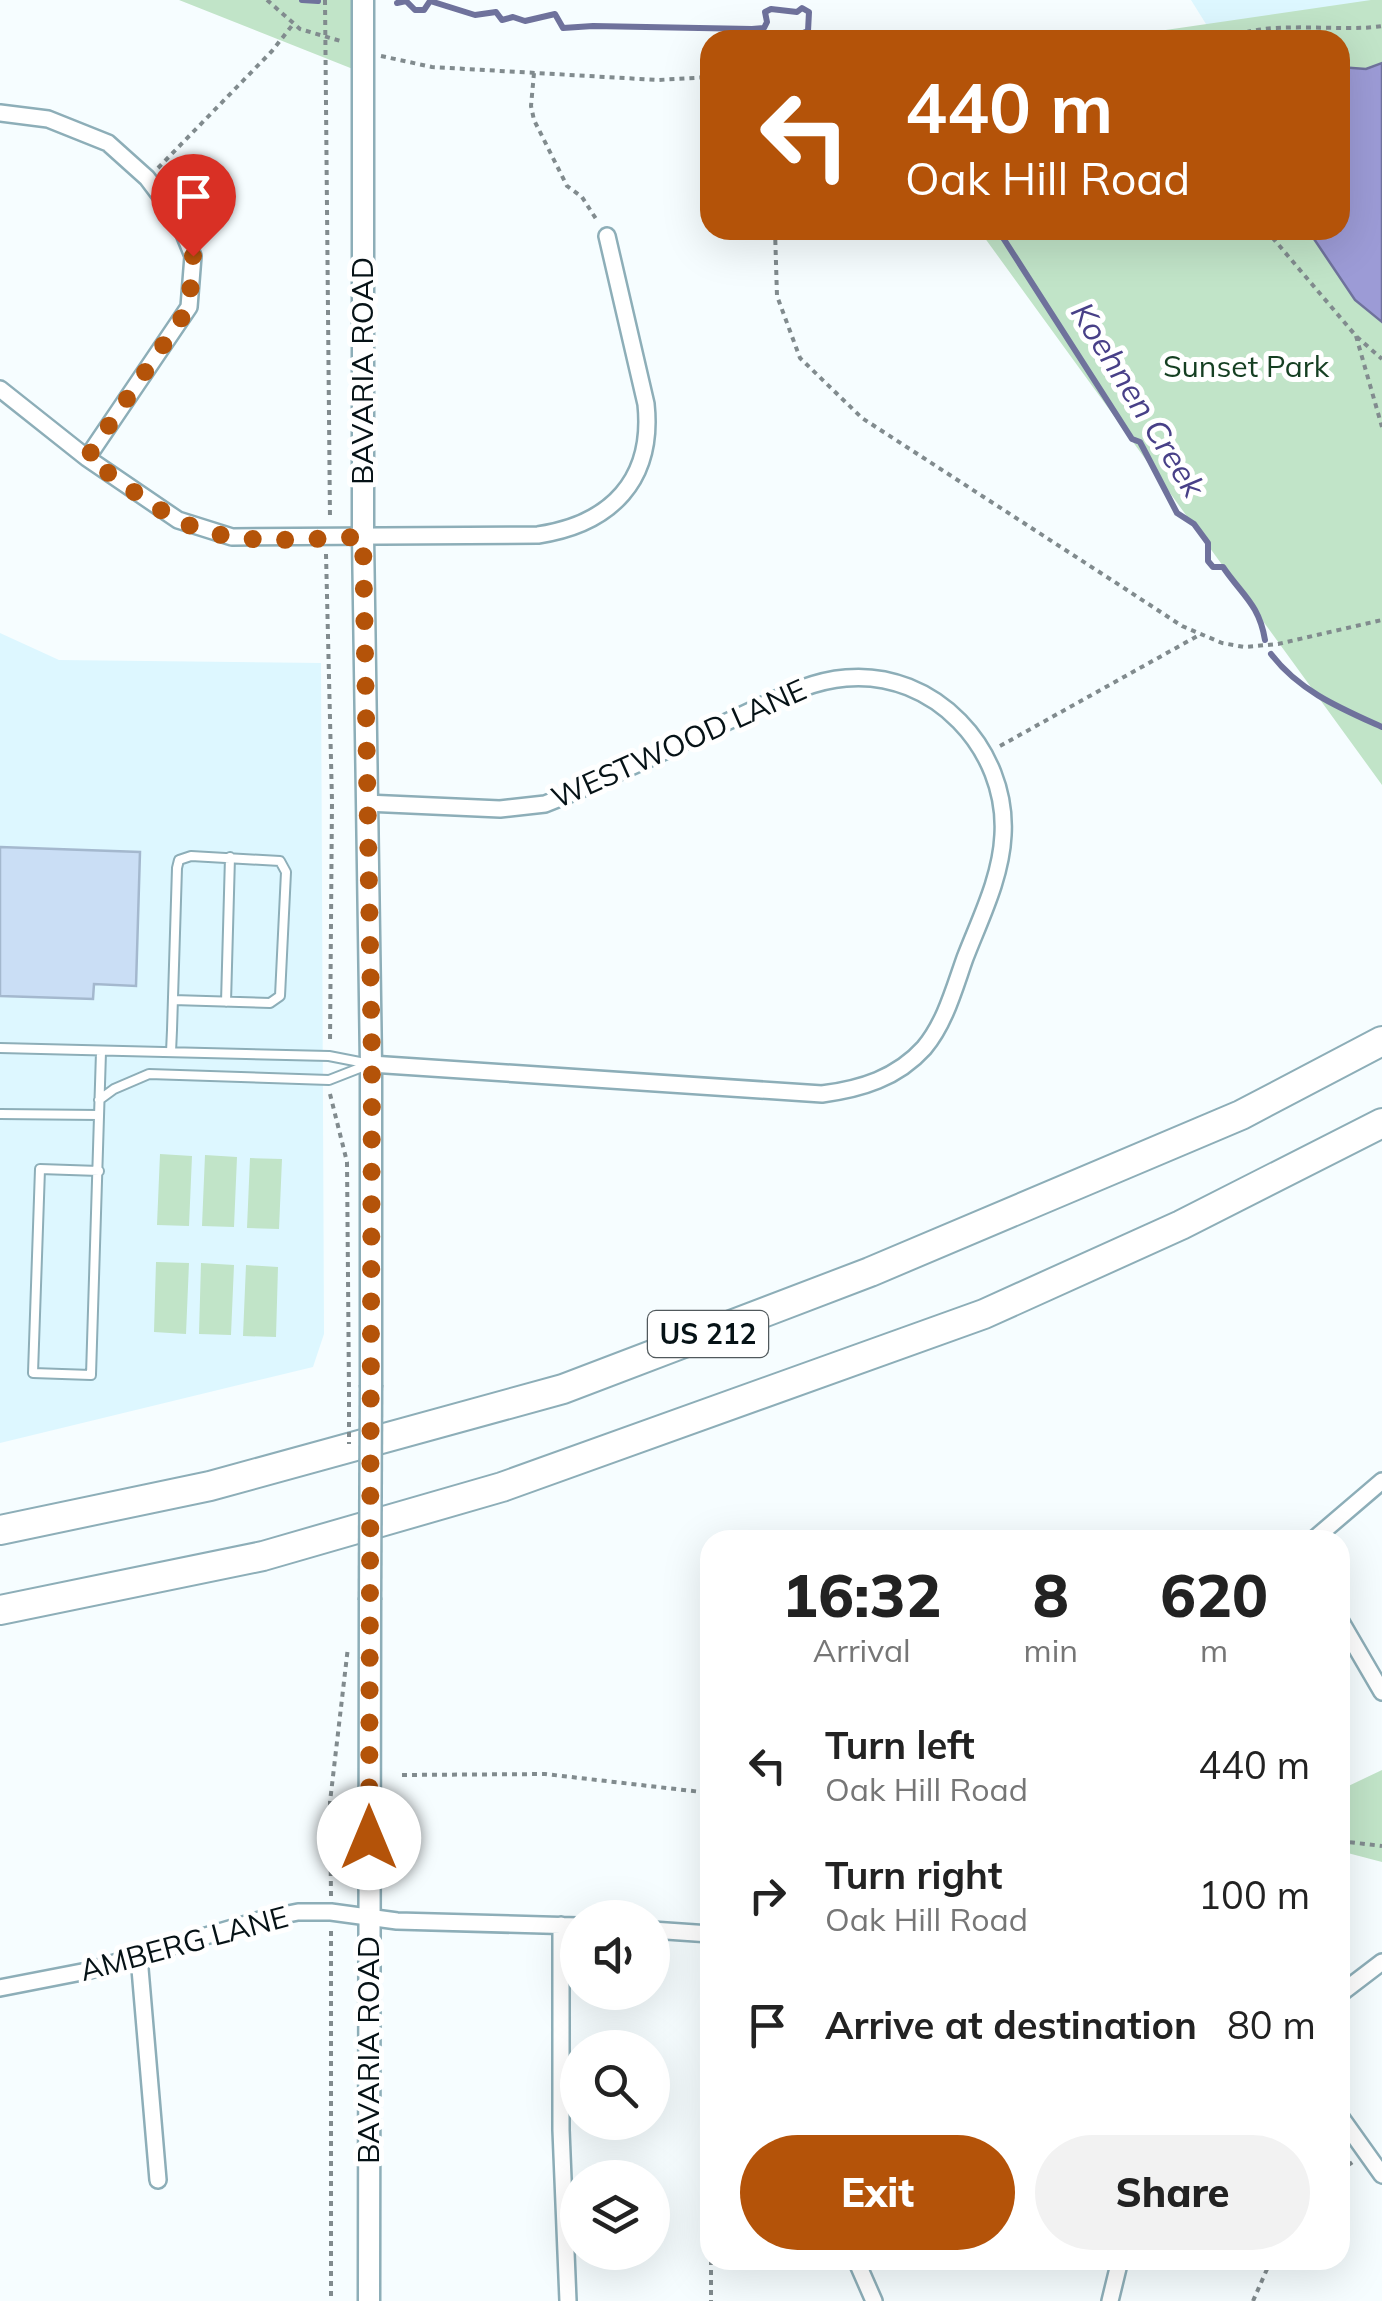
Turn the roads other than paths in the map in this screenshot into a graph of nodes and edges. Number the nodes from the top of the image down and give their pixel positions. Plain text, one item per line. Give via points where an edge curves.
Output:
1 (362, 0) edge
2 (0, 113) edge
3 (607, 236) road end
4 (0, 389) edge
5 (87, 458) junction
6 (363, 537) junction
7 (366, 802) junction
8 (230, 857) junction
9 (173, 1000) junction
10 (226, 1002) junction
11 (1382, 1041) edge
12 (0, 1048) edge
13 (101, 1052) junction
14 (150, 1052) junction
15 (171, 1052) junction
16 (372, 1064) junction
17 (149, 1074) junction
18 (100, 1100) junction
19 (0, 1114) edge
20 (99, 1115) junction
21 (1382, 1124) edge
22 (99, 1170) junction
23 (1382, 1481) edge
24 (0, 1530) edge
25 (1324, 1530) edge
26 (0, 1610) edge
27 (1350, 1637) edge
28 (1382, 1692) edge
29 (368, 1918) junction
30 (560, 1925) edge
31 (670, 1931) edge
32 (700, 1933) edge
33 (139, 1956) junction
34 (1382, 1962) edge
35 (1350, 1986) edge
36 (0, 1988) edge
37 (566, 2010) edge
38 (1350, 2130) edge
39 (1382, 2175) edge
40 (158, 2180) dead end
41 (860, 2270) edge
42 (1118, 2270) edge
43 (369, 2301) edge
44 (568, 2301) edge
45 (874, 2301) edge
46 (1110, 2301) edge

1 - 6 street, BAVARIA ROAD
2 - 5 street via 48,119 108,144 178,218 193,256 189,307
3 - 6 street via 648,431 644,456 615,504 590,521 538,535
4 - 5 street
5 - 6 street via 178,520 204,530 232,537
6 - 7 street, BAVARIA ROAD
7 - 16 street, BAVARIA ROAD
7 - 16 street, WESTWOOD LANE via 545,804 796,690 848,677 902,684 953,712 985,755 1002,800 1003,834 999,866 944,1017 924,1047 879,1080 822,1094
8 - 9 lane via 179,860
8 - 10 lane
8 - 10 lane via 276,858 286,872 280,996 270,1003
9 - 10 lane
9 - 15 lane
11 - 24 highway, US 212 via 1241,1115 870,1272 563,1389 210,1486
12 - 13 lane
13 - 14 lane
13 - 18 lane
14 - 15 lane
14 - 17 lane
15 - 16 lane via 329,1056
16 - 17 lane via 329,1080
16 - 29 street, BAVARIA ROAD, bridge
17 - 18 lane
18 - 20 lane
19 - 20 lane
20 - 22 lane
21 - 26 highway, US 212 via 1199,1217 984,1314 502,1487 263,1556
22 - 22 lane via 91,1375 32,1373 40,1169
23 - 25 street
27 - 28 street
29 - 30 street, AMBERG LANE
29 - 33 street, AMBERG LANE via 298,1912
29 - 43 street, BAVARIA ROAD
31 - 32 street
33 - 36 street, AMBERG LANE
33 - 40 street
34 - 35 street
37 - 44 street via 561,2130
38 - 39 street
41 - 45 street
42 - 46 street

